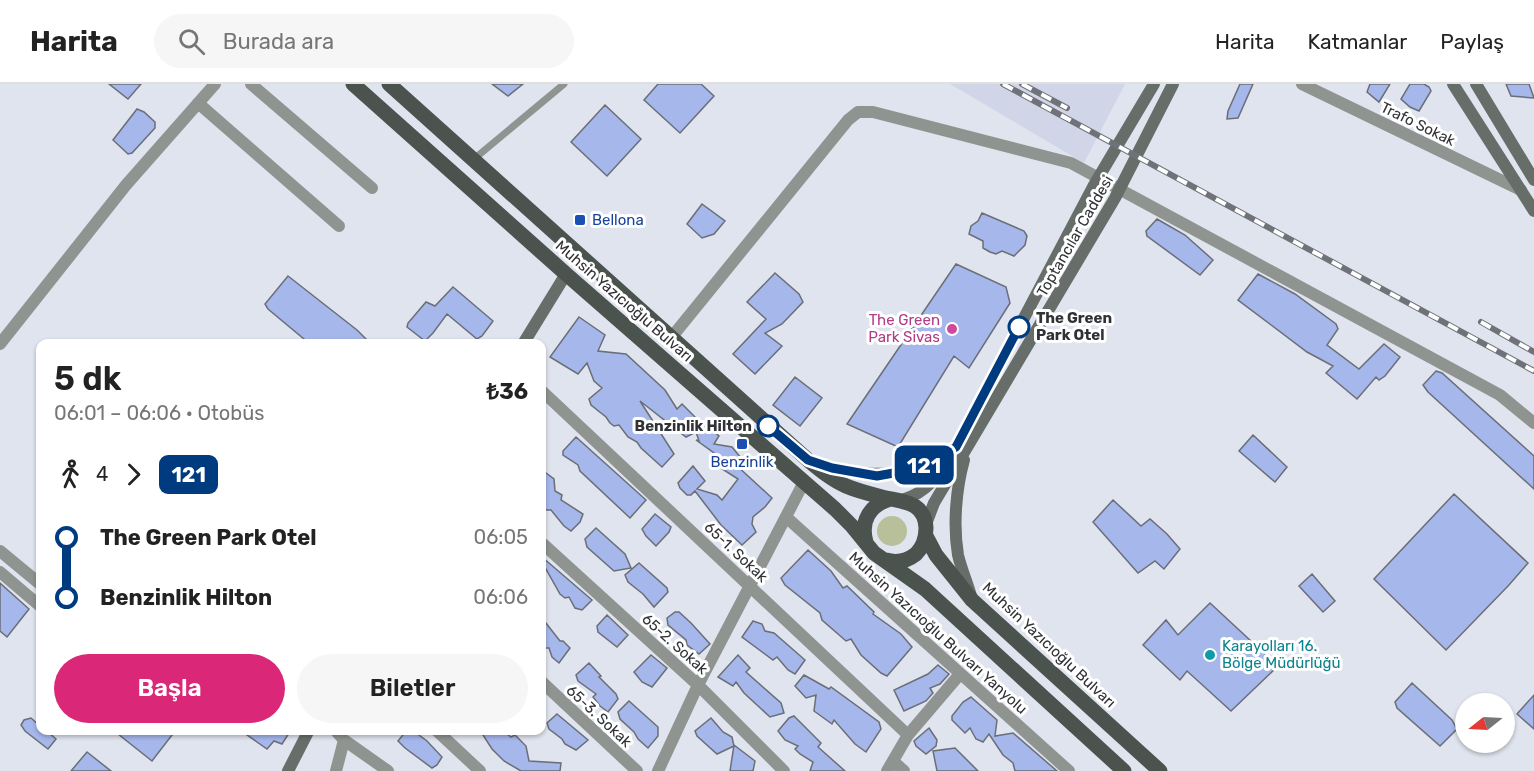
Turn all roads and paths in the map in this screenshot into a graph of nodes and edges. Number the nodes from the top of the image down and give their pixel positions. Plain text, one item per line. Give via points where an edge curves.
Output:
1 (215, 84) edge
2 (251, 84) edge
3 (353, 84) edge
4 (390, 84) edge
5 (564, 84) edge
6 (1154, 84) edge
7 (1173, 84) edge
8 (1302, 84) edge
9 (1453, 84) edge
10 (1476, 84) edge
11 (198, 103) junction
12 (473, 159) junction
13 (1534, 180) edge
14 (372, 188) dead end
15 (1521, 190) junction
16 (1534, 210) edge
17 (339, 226) dead end
18 (566, 274) junction
19 (671, 338) junction
20 (526, 339) edge
21 (0, 344) edge
22 (546, 396) edge
23 (1534, 423) edge
24 (962, 447) junction
25 (808, 460) junction
26 (804, 482) junction
27 (896, 500) junction
28 (786, 517) junction
29 (926, 530) junction
30 (546, 547) edge
31 (0, 550) edge
32 (874, 553) junction
33 (0, 572) edge
34 (36, 581) edge
35 (750, 585) junction
36 (972, 600) junction
37 (36, 603) edge
38 (960, 674) junction
39 (698, 685) junction
40 (546, 686) edge
41 (306, 735) edge
42 (340, 735) edge
43 (441, 735) edge
44 (908, 735) junction
45 (344, 740) junction
46 (890, 766) edge
47 (288, 771) edge
48 (336, 771) edge
49 (388, 771) edge
50 (480, 771) edge
51 (637, 771) edge
52 (657, 771) edge
53 (784, 771) edge
54 (904, 771) edge
55 (1069, 771) edge
56 (1124, 771) edge
57 (1160, 771) edge

1 - 11 street
2 - 14 street
3 - 18 main road, Muhsin Yazıcıoğlu Bulvarı
4 - 12 main road, Muhsin Yazıcıoğlu Bulvarı
5 - 12 lane
6 - 24 street, Toptancılar Caddesi via 1094,185
7 - 24 street, Toptancılar Caddesi via 1115,198
8 - 15 street, Trafo Sokak
9 - 15 street
10 - 13 street
11 - 17 street
11 - 21 street via 126,185
12 - 19 main road, Muhsin Yazıcıoğlu Bulvarı
15 - 16 street
18 - 20 street
18 - 26 main road, Muhsin Yazıcıoğlu Bulvarı
19 - 23 street via 848,120 858,112 873,112 1071,163 1500,395
19 - 25 main road, Muhsin Yazıcıoğlu Bulvarı
22 - 35 street, 65-1. Sokak
24 - 25 street via 917,468 877,476
24 - 27 street, Toptancılar Caddesi via 924,491
24 - 29 street, Toptancılar Caddesi via 934,503
24 - 36 street via 956,527 958,556
25 - 27 main road, Muhsin Yazıcıoğlu Bulvarı via 836,482
26 - 28 street
26 - 32 main road, Muhsin Yazıcıoğlu Bulvarı via 852,525
27 - 29 main road, Muhsin Yazıcıoğlu Bulvarı via 913,504 919,510
27 - 32 main road via 876,505 866,517 864,532
28 - 35 street
28 - 38 street, Muhsin Yazıcıoğlu Bulvarı Yanyolu
29 - 32 main road via 922,547 910,558 895,562
29 - 36 main road, Muhsin Yazıcıoğlu Bulvarı via 936,555
30 - 39 street, 65-2. Sokak
31 - 34 street
32 - 56 main road, Muhsin Yazıcıoğlu Bulvarı via 925,589
33 - 37 street
35 - 39 street
35 - 44 street, 65-1. Sokak
36 - 57 main road, Muhsin Yazıcıoğlu Bulvarı
38 - 44 street
38 - 55 street, Muhsin Yazıcıoğlu Bulvarı Yanyolu
39 - 52 street
39 - 53 street, 65-2. Sokak
40 - 51 street, 65-3. Sokak
41 - 47 street
42 - 45 street
43 - 50 street
44 - 46 street
45 - 48 street
45 - 49 street
46 - 54 street

